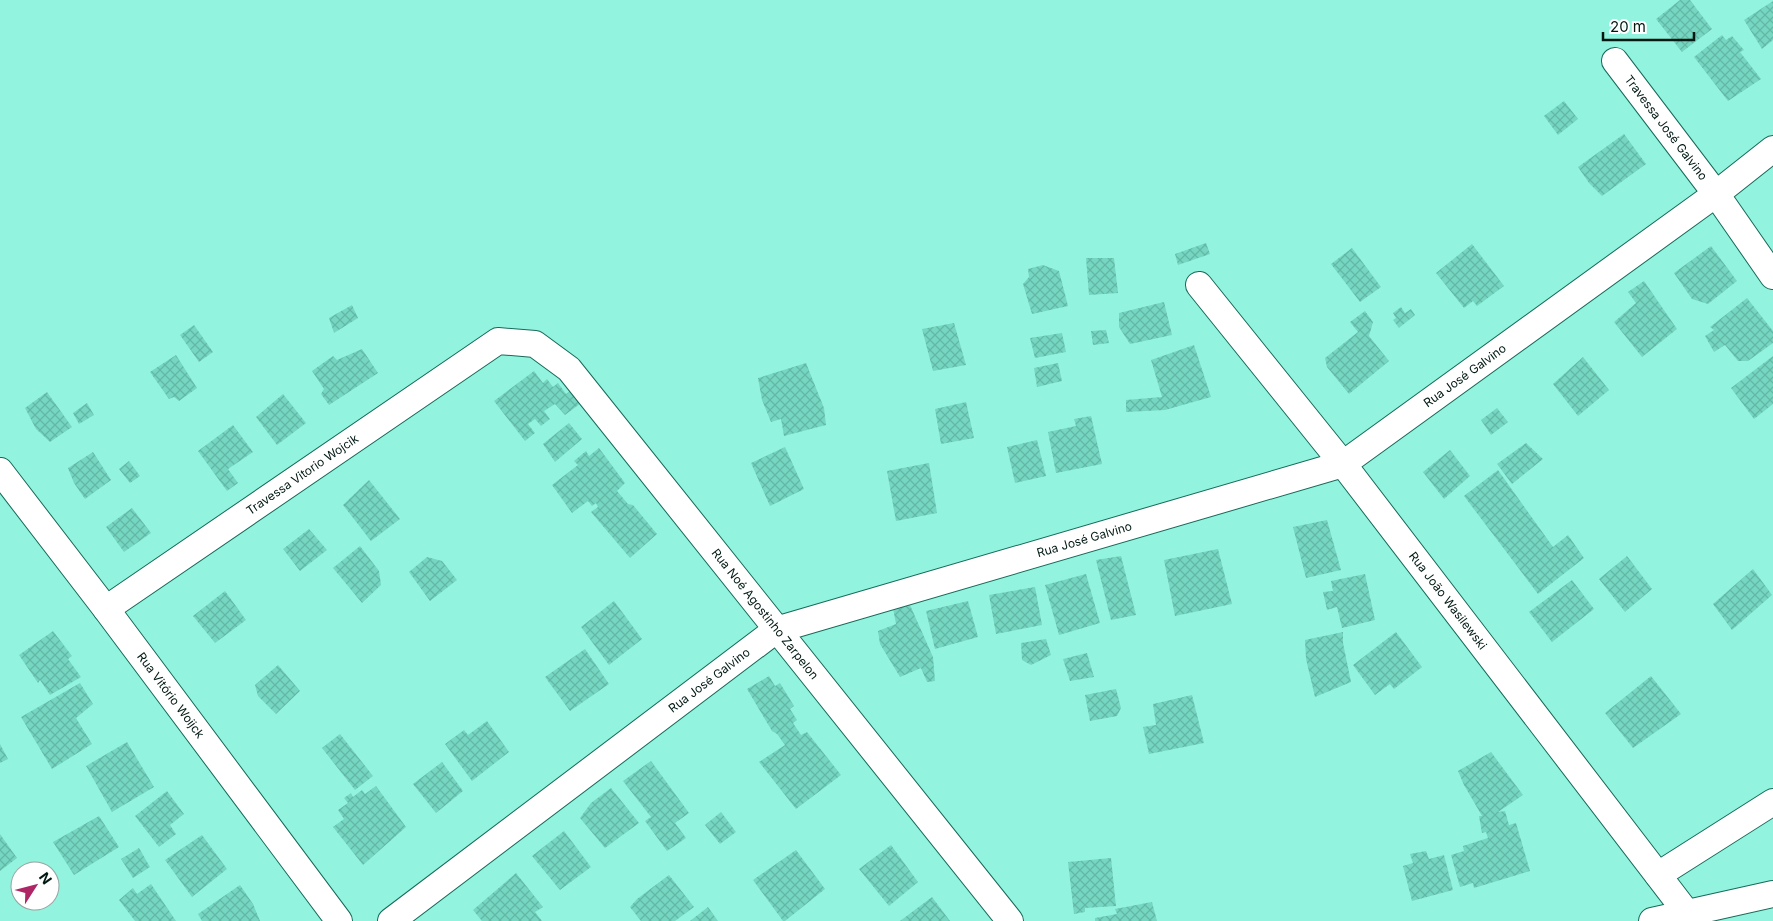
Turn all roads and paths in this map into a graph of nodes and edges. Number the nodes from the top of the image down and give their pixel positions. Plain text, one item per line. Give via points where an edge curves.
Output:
1 (1615, 61) dead end
2 (1773, 149) edge
3 (1716, 194) junction
4 (1773, 276) edge
5 (1199, 285) dead end
6 (498, 341) joint
7 (1342, 464) junction
8 (0, 471) edge
9 (106, 609) junction
10 (776, 630) junction
11 (1773, 802) edge
12 (1658, 875) junction
13 (1773, 894) edge
14 (1690, 917) edge
15 (339, 921) edge
16 (391, 921) edge
17 (1010, 921) edge
18 (1652, 921) edge

1 - 3 street, Travessa José Galvino
2 - 3 street, Rua José Galvino
3 - 4 street, Travessa José Galvino
3 - 7 street, Rua José Galvino
5 - 7 street, Rua João Wasilewski
6 - 9 street, Travessa Vitorio Wojcik
6 - 10 street, Rua Noé Agostinho Zarpelon via 535,344 569,369
7 - 10 street, Rua José Galvino
7 - 12 street, Rua João Wasilewski
8 - 9 street, Rua Vitório Woijck
9 - 15 street, Rua Vitório Woijck
10 - 16 street, Rua José Galvino
10 - 17 street, Rua Noé Agostinho Zarpelon
11 - 12 street
12 - 14 street, Rua João Wasilewski
13 - 14 street
14 - 18 street

